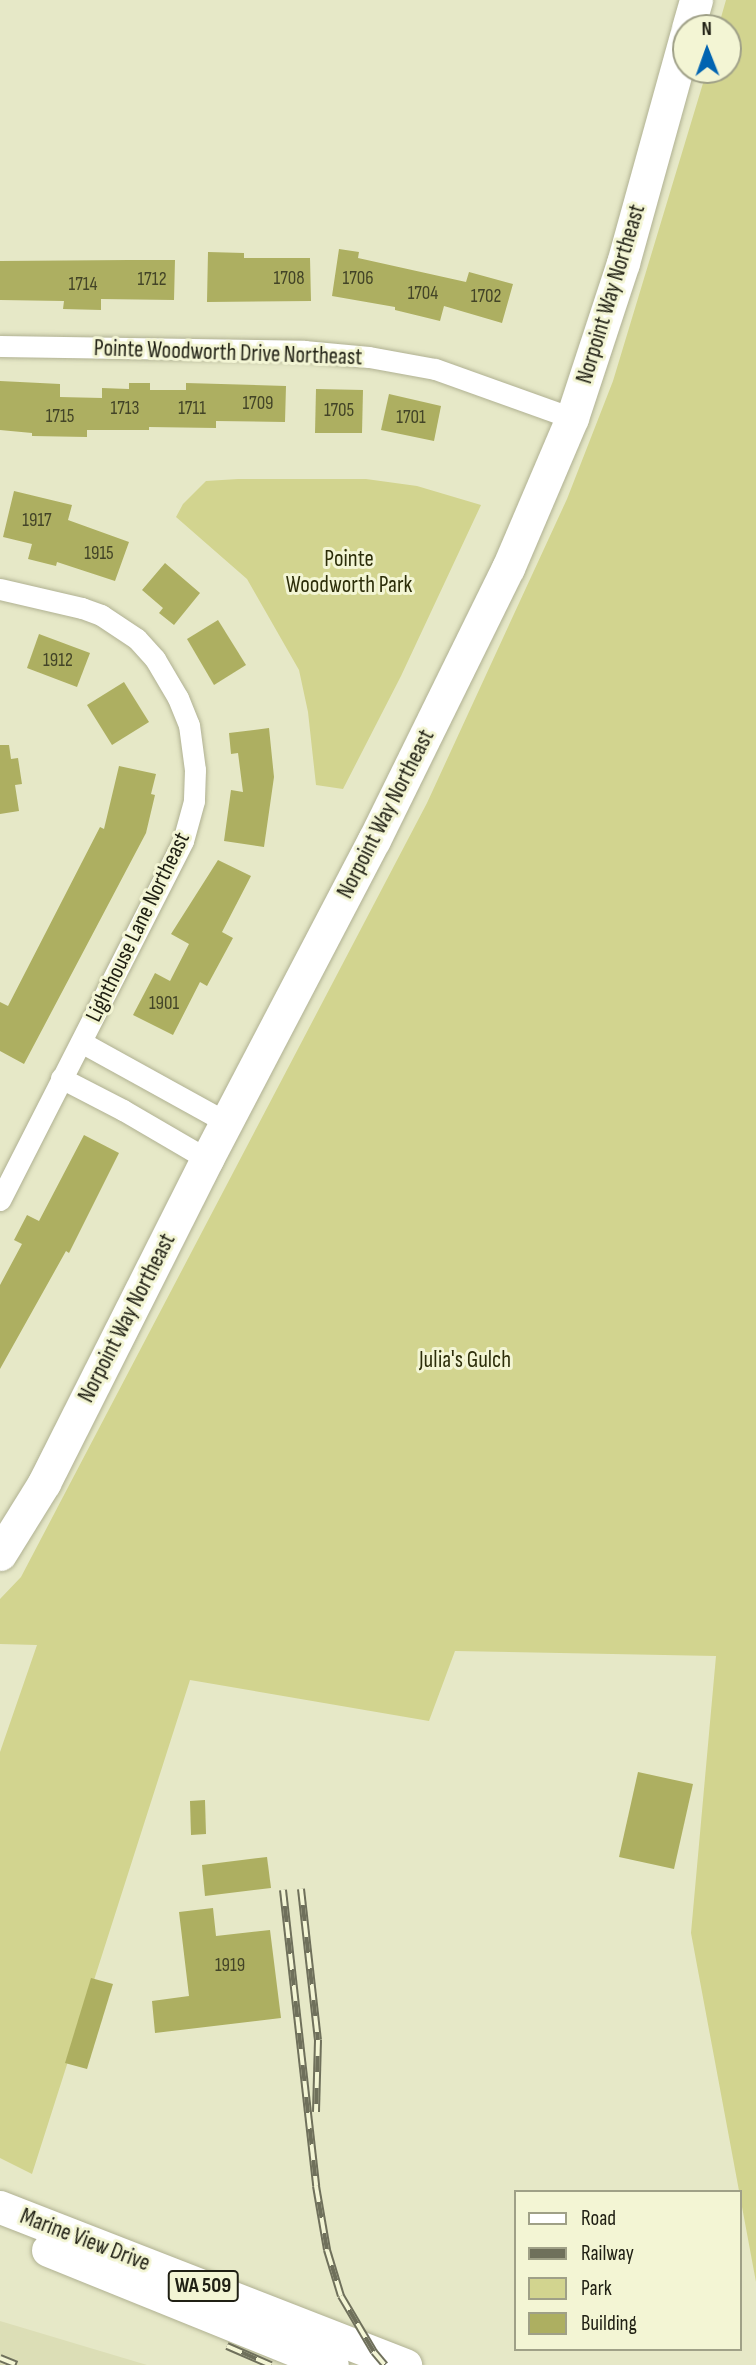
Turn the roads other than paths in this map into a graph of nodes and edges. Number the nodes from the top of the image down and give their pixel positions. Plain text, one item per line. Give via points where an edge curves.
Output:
1 (673, 84) edge
2 (0, 345) edge
3 (572, 418) junction
4 (0, 589) edge
5 (81, 1042) junction
6 (61, 1078) junction
7 (226, 1122) junction
8 (206, 1159) junction
9 (0, 1200) edge
10 (0, 1554) edge
11 (0, 2207) edge
12 (0, 2231) edge
13 (332, 2365) edge
14 (405, 2365) edge

1 - 3 main road, Norpoint Way Northeast via 623,263
2 - 3 street, Pointe Woodworth Drive Northeast via 369,356 435,369
3 - 7 main road, Norpoint Way Northeast via 508,568 433,722
4 - 5 street, Lighthouse Lane Northeast via 82,608 120,626 169,678 188,725 194,801 183,841
5 - 6 street
5 - 7 street
6 - 8 street
6 - 9 street
7 - 8 main road, Norpoint Way Northeast
8 - 10 main road, Norpoint Way Northeast via 44,1483
11 - 14 main road, Marine View Drive / WA 509
12 - 13 main road, Marine View Drive / WA 509

